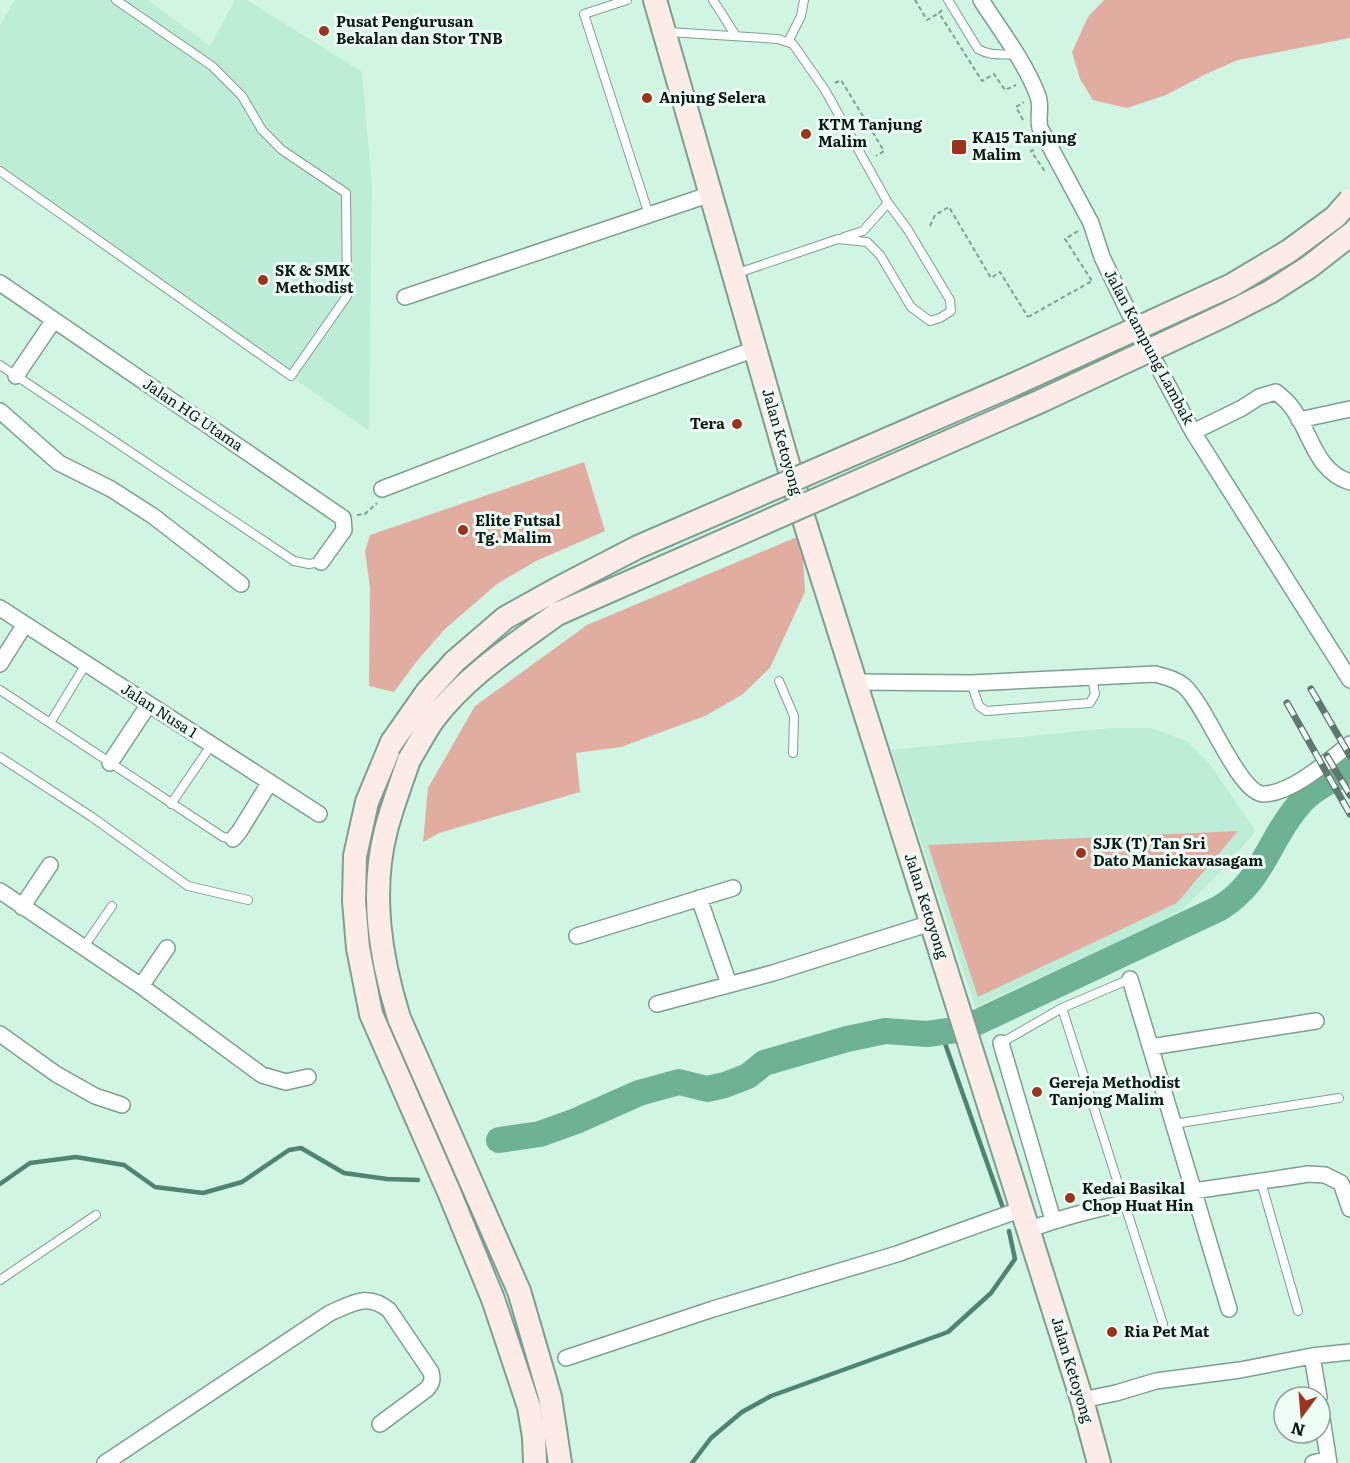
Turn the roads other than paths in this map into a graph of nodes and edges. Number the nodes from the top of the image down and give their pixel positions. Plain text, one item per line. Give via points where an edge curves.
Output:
1 (116, 0) edge
2 (627, 0) edge
3 (655, 0) edge
4 (713, 0) edge
5 (804, 0) edge
6 (948, 0) edge
7 (981, 0) edge
8 (664, 31) junction
9 (736, 36) junction
10 (788, 42) junction
11 (1017, 55) junction
12 (0, 171) edge
13 (711, 194) junction
14 (1350, 200) edge
15 (888, 203) junction
16 (649, 215) junction
17 (1350, 235) edge
18 (838, 239) junction
19 (734, 274) junction
20 (0, 283) edge
21 (405, 297) dead end
22 (54, 320) junction
23 (755, 349) junction
24 (0, 365) edge
25 (16, 376) junction
26 (1350, 409) edge
27 (0, 411) edge
28 (1299, 420) junction
29 (1193, 432) junction
30 (1350, 482) edge
31 (382, 489) road end
32 (321, 562) joint
33 (241, 584) dead end
34 (0, 608) edge
35 (25, 624) junction
36 (0, 664) edge
37 (86, 664) junction
38 (1092, 678) junction
39 (1350, 680) edge
40 (779, 681) dead end
41 (855, 682) junction
42 (971, 682) junction
43 (0, 690) edge
44 (149, 704) junction
45 (50, 723) junction
46 (212, 744) junction
47 (1350, 744) edge
48 (793, 753) dead end
49 (0, 758) edge
50 (110, 763) junction
51 (270, 782) junction
52 (171, 804) junction
53 (319, 814) dead end
54 (232, 838) joint
55 (50, 866) dead end
56 (733, 888) dead end
57 (0, 891) edge
58 (699, 898) junction
59 (248, 900) dead end
60 (112, 906) dead end
61 (22, 907) junction
62 (931, 923) junction
63 (577, 936) dead end
64 (83, 948) junction
65 (167, 948) dead end
66 (1130, 979) joint
67 (729, 984) junction
68 (141, 986) junction
69 (657, 1004) dead end
70 (1062, 1008) junction
71 (1316, 1022) dead end
72 (0, 1035) edge
73 (1000, 1043) joint
74 (1151, 1047) junction
75 (308, 1077) dead end
76 (1339, 1098) dead end
77 (122, 1106) dead end
78 (1174, 1124) junction
79 (1261, 1182) junction
80 (1194, 1192) junction
81 (1125, 1203) junction
82 (1350, 1209) edge
83 (96, 1215) dead end
84 (1025, 1219) junction
85 (1053, 1220) junction
86 (0, 1280) edge
87 (1230, 1309) dead end
88 (1298, 1311) dead end
89 (1163, 1324) dead end
90 (1350, 1352) edge
91 (1312, 1356) junction
92 (566, 1358) dead end
93 (1317, 1385) edge
94 (1082, 1400) junction
95 (380, 1424) dead end
96 (1326, 1445) edge
97 (1329, 1461) edge
98 (105, 1463) edge
99 (535, 1463) edge
100 (560, 1463) edge
101 (1099, 1463) edge
102 (1313, 1463) edge

1 - 12 lane via 212,66 242,96 262,130 282,150 346,193 347,296 291,376
2 - 16 lane via 584,14
3 - 8 main road, Jalan Ketoyong
4 - 9 lane
5 - 10 lane
6 - 11 lane via 978,49
7 - 11 street, Jalan Kampung Lambak
8 - 9 lane
8 - 13 main road, Jalan Ketoyong
9 - 10 lane
10 - 15 lane via 825,90
11 - 29 street, Jalan Kampung Lambak via 1038,98 1040,128 1091,223 1102,257 1128,311
13 - 16 street
13 - 19 main road, Jalan Ketoyong
14 - 99 main road, bridge via 1335,217 1289,251 1232,285 638,548 505,618 455,661 427,692 392,742 367,802 355,856 354,901 362,970 371,1014 493,1299 529,1407
15 - 18 lane via 863,231
15 - 18 lane via 950,300 951,311 930,321 911,307 880,255 867,242
16 - 21 street
17 - 100 main road, bridge via 1270,292 1225,315 1041,401 557,614 496,658 434,720 409,760 386,831 377,878 379,932 399,1018 519,1291 550,1397
18 - 19 lane
19 - 23 main road, Jalan Ketoyong
20 - 22 street, Jalan HG Utama
22 - 25 street
22 - 32 street, Jalan HG Utama via 343,518 344,530
23 - 31 street
23 - 41 main road, Jalan Ketoyong
24 - 25 lane
25 - 32 lane via 294,561
26 - 28 street
27 - 33 street via 59,463 153,516
28 - 29 street via 1290,404 1276,392
28 - 30 street via 1319,458
29 - 39 street, Jalan Kampung Lambak
34 - 35 street, Jalan Nusa 1
35 - 36 street
35 - 37 street, Jalan Nusa 1
37 - 44 street, Jalan Nusa 1
37 - 45 lane
38 - 42 street
38 - 42 lane via 1095,694 1090,703 986,711 979,706
38 - 47 street via 1155,674 1182,684 1211,723 1238,774 1255,792 1263,794 1293,784
40 - 48 lane via 794,716
41 - 42 street
41 - 62 main road, Jalan Ketoyong
43 - 45 lane
44 - 46 street, Jalan Nusa 1
44 - 50 street
45 - 50 lane
46 - 51 street, Jalan Nusa 1
46 - 52 lane
49 - 59 lane via 92,817 188,886
50 - 52 lane
51 - 53 street, Jalan Nusa 1
51 - 54 street
52 - 54 lane via 223,837
55 - 61 street
56 - 58 street
57 - 61 street
58 - 63 street
58 - 67 street
60 - 64 lane
61 - 64 street
62 - 67 street
62 - 84 main road, Jalan Ketoyong
64 - 68 street
65 - 68 street
66 - 70 lane
66 - 74 street
67 - 69 street
68 - 75 street via 262,1075 286,1082
70 - 73 lane
70 - 81 lane
71 - 74 street
72 - 77 street via 56,1074
73 - 85 street
74 - 78 street
76 - 78 lane
78 - 80 street
79 - 80 street
79 - 82 street via 1325,1175 1341,1182
79 - 88 lane
80 - 81 street
80 - 87 street
81 - 85 street
81 - 89 lane
83 - 86 lane
84 - 85 street
84 - 92 street via 713,1309
84 - 94 main road, Jalan Ketoyong
90 - 91 street
91 - 93 street
91 - 94 street via 1156,1381
94 - 101 main road, Jalan Ketoyong
95 - 98 street via 427,1389 432,1378 389,1310 363,1299 330,1313
96 - 97 street
97 - 102 street

